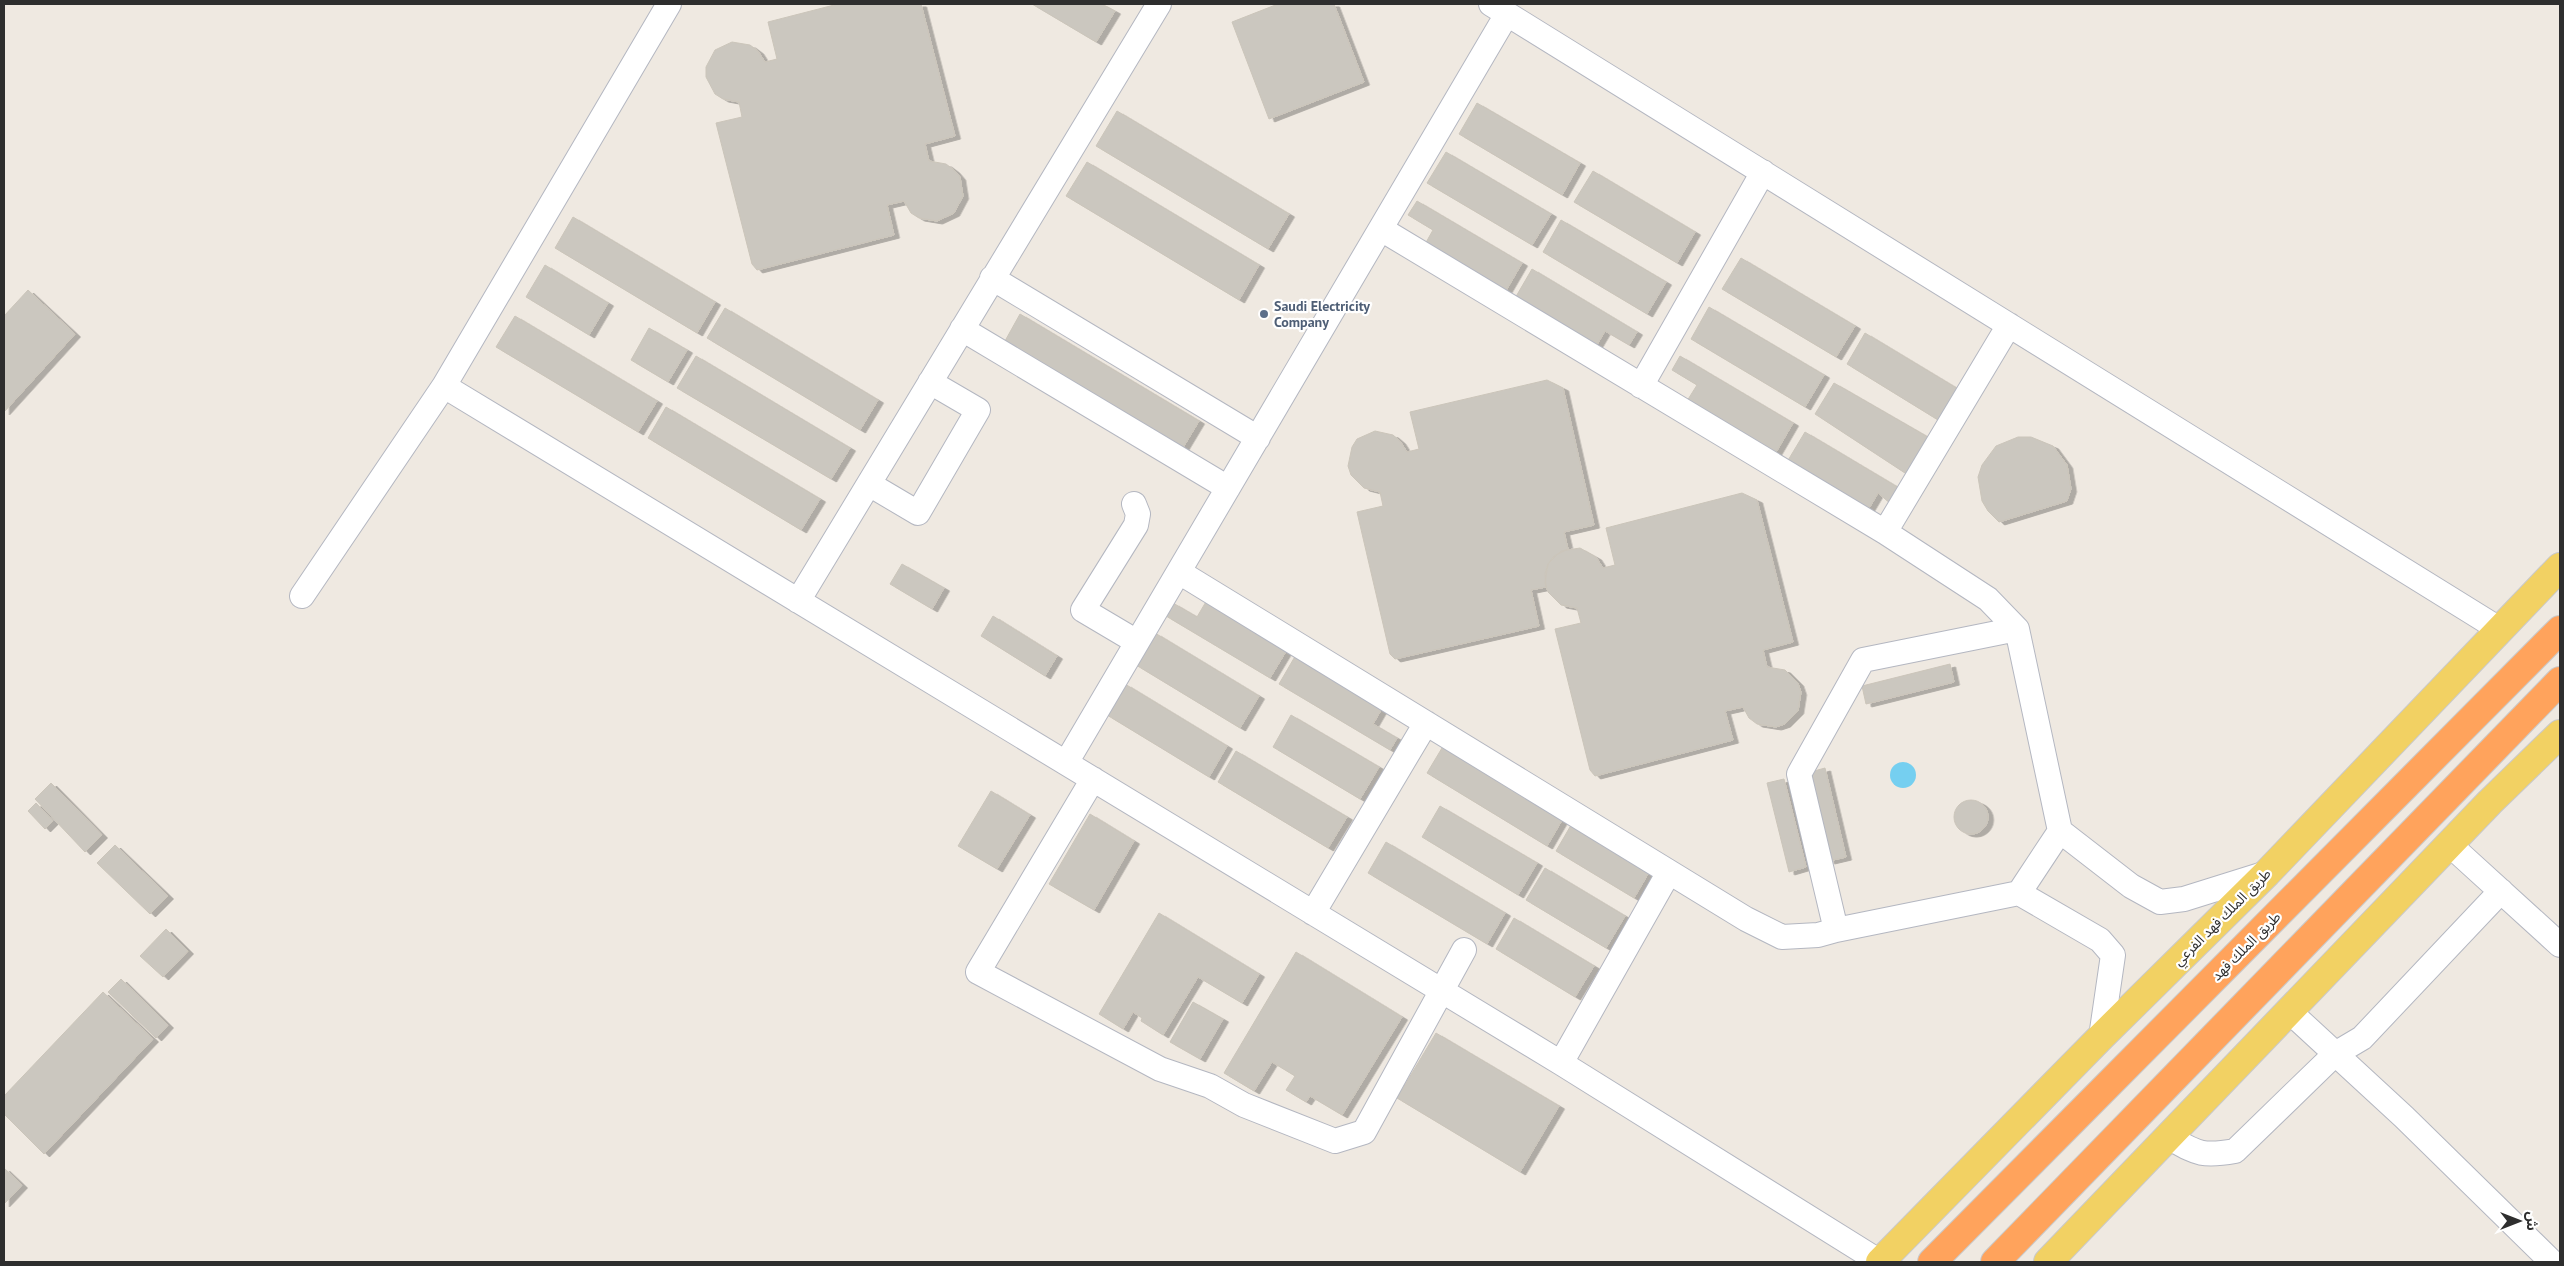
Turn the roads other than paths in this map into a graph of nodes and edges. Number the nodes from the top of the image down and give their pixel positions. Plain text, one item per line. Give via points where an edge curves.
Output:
1 (669, 4) edge
2 (1160, 4) edge
3 (1499, 9) edge
4 (1763, 172) junction
5 (1381, 229) junction
6 (992, 278) junction
7 (2009, 325) junction
8 (962, 329) junction
9 (930, 382) junction
10 (444, 386) junction
11 (1641, 386) junction
12 (1258, 438) junction
13 (869, 484) junction
14 (1228, 488) junction
15 (1134, 504) dead end
16 (1885, 532) junction
17 (2560, 567) edge
18 (1179, 572) junction
19 (302, 596) dead end
20 (798, 601) junction
21 (2017, 629) junction
22 (2499, 629) junction
23 (2560, 630) edge
24 (1137, 642) junction
25 (2560, 681) edge
26 (1426, 723) junction
27 (2558, 740) edge
28 (1066, 763) junction
29 (1092, 779) junction
30 (2060, 831) junction
31 (2449, 844) junction
32 (1670, 872) junction
33 (2267, 873) junction
34 (2501, 892) junction
35 (2019, 893) junction
36 (1312, 913) junction
37 (1836, 930) junction
38 (2560, 945) edge
39 (1464, 950) dead end
40 (1442, 991) junction
41 (2289, 1011) junction
42 (2101, 1036) junction
43 (2335, 1054) junction
44 (1560, 1063) junction
45 (2168, 1137) junction
46 (1880, 1262) edge
47 (1932, 1262) edge
48 (1995, 1262) edge
49 (2048, 1262) edge
50 (2552, 1262) edge

1 - 10 street
2 - 6 street
3 - 4 street
3 - 5 street
4 - 7 street
4 - 11 street
5 - 11 street
5 - 12 street
6 - 8 street
6 - 12 street
7 - 16 street
7 - 22 street
8 - 9 street
8 - 14 street
9 - 13 street
9 - 13 street via 978,410 918,513
10 - 19 street
10 - 20 street
11 - 16 street
12 - 14 street
13 - 20 street
14 - 18 street
15 - 24 street via 1138,514 1136,525 1083,610
16 - 21 street via 1988,599
17 - 22 main road, طريق الملك فهد الفرعي
18 - 24 street
18 - 26 street
20 - 28 street
21 - 30 street
21 - 37 street via 1863,660 1800,774
22 - 33 main road, طريق الملك فهد الفرعي
23 - 47 highway, طريق الملك فهد
24 - 28 street
25 - 48 highway
26 - 32 street
26 - 36 street
27 - 31 main road
28 - 29 street
29 - 36 street
29 - 40 street via 978,972 1160,1069 1210,1086 1244,1106 1335,1141 1364,1132
30 - 33 street via 2130,886 2160,902 2184,899
30 - 35 street
31 - 34 street
31 - 41 main road
32 - 37 street via 1746,920 1782,936 1818,935
32 - 44 street
33 - 42 main road, طريق الملك فهد الفرعي
34 - 38 street
34 - 43 street via 2362,1038
35 - 37 street
35 - 42 street via 2100,940 2113,955
36 - 40 street
39 - 40 street
40 - 44 street
41 - 43 street
41 - 45 main road
42 - 46 main road, طريق الملك فهد الفرعي
43 - 45 street via 2235,1151 2213,1155 2197,1153
43 - 50 street
44 - 46 street
45 - 49 main road

